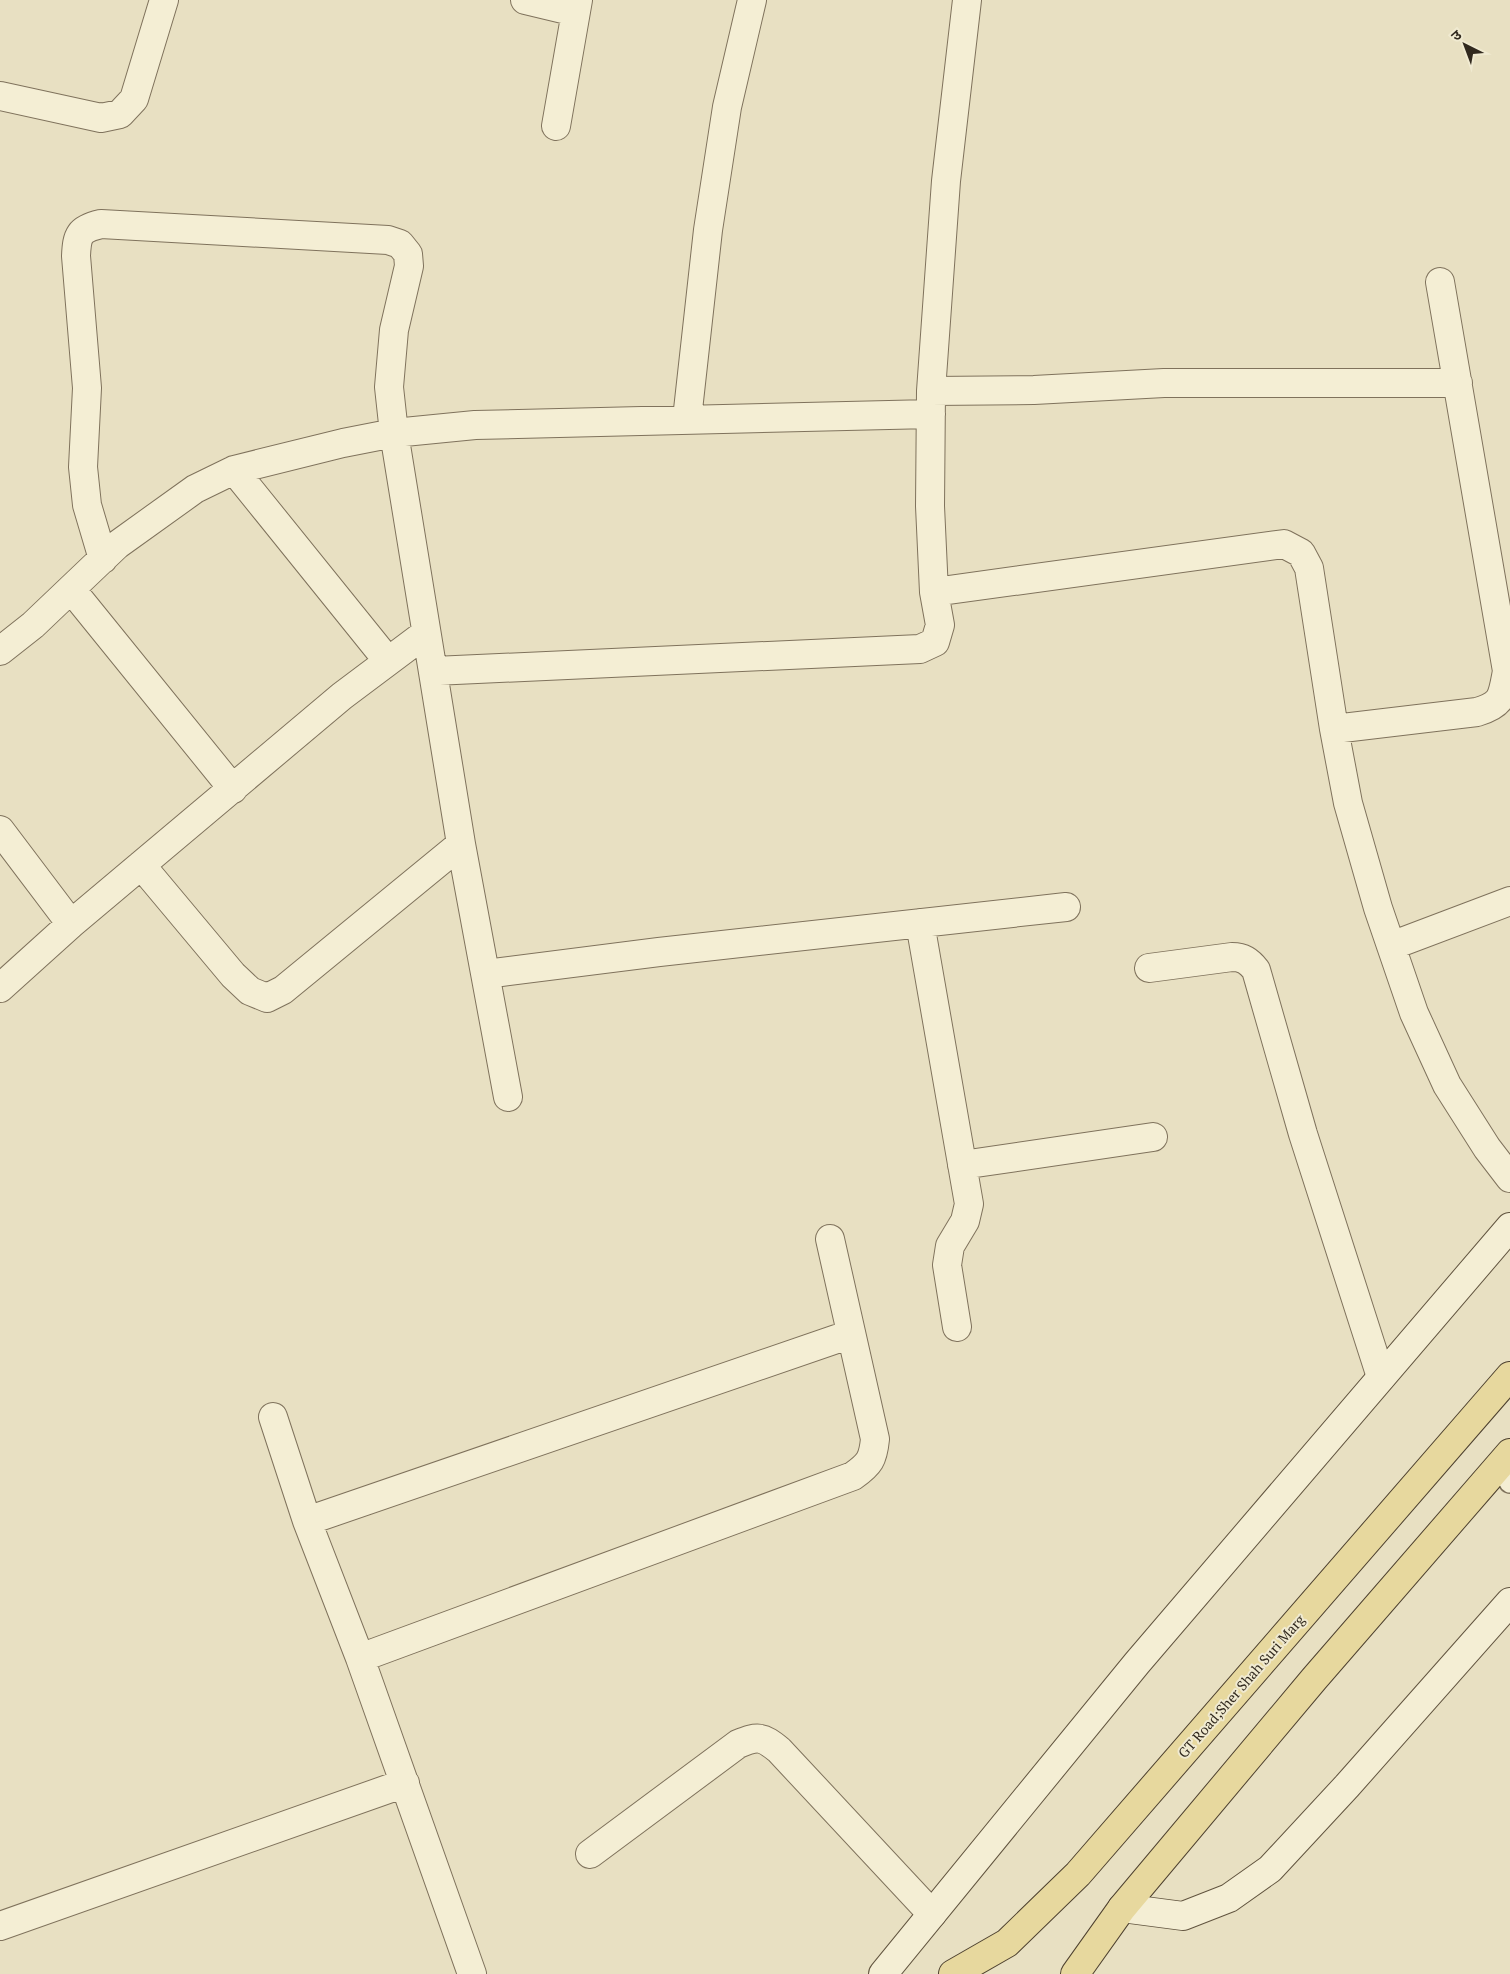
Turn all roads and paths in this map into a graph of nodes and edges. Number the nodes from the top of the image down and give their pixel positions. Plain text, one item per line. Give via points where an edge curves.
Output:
1 (164, 0) edge
2 (525, 0) edge
3 (752, 0) edge
4 (967, 0) edge
5 (576, 6) edge
6 (0, 96) edge
7 (556, 126) dead end
8 (1440, 282) dead end
9 (1458, 383) junction
10 (931, 403) junction
11 (687, 419) junction
12 (394, 433) junction
13 (234, 470) junction
14 (103, 559) junction
15 (71, 590) junction
16 (934, 592) junction
17 (426, 633) junction
18 (0, 651) edge
19 (388, 661) junction
20 (434, 671) junction
21 (1334, 729) junction
22 (233, 788) junction
23 (0, 830) edge
24 (461, 844) junction
25 (141, 865) junction
26 (1510, 901) edge
27 (1066, 907) dead end
28 (920, 923) junction
29 (71, 924) junction
30 (1391, 946) junction
31 (1149, 968) dead end
32 (486, 974) junction
33 (0, 988) edge
34 (508, 1097) dead end
35 (1153, 1136) dead end
36 (962, 1165) junction
37 (1510, 1178) edge
38 (1510, 1227) edge
39 (830, 1239) dead end
40 (957, 1326) dead end
41 (851, 1334) junction
42 (1510, 1376) edge
43 (1381, 1377) junction
44 (274, 1417) dead end
45 (1507, 1466) edge
46 (307, 1521) junction
47 (1510, 1602) edge
48 (360, 1658) junction
49 (404, 1784) junction
50 (590, 1854) dead end
51 (1122, 1908) junction
52 (932, 1914) junction
53 (0, 1926) edge
54 (472, 1974) edge
55 (883, 1974) edge
56 (953, 1974) edge
57 (1075, 1974) edge

1 - 6 street via 134,99 120,114 101,118
2 - 5 street
3 - 11 street via 727,107 708,230
4 - 10 street via 946,181
5 - 7 street
8 - 9 street
9 - 10 street via 1164,383 1034,390
9 - 21 street via 1507,671 1503,695 1493,707 1477,712
10 - 11 street
10 - 16 street via 930,506
11 - 12 street via 475,425
12 - 13 street
12 - 14 street via 389,387 394,330 409,266 408,254 400,244 388,240 111,224 86,227 76,239 87,388 83,467 87,505
12 - 17 street
13 - 14 street via 195,489 117,545
13 - 19 street
14 - 15 street
15 - 18 street
15 - 22 street
16 - 20 street via 940,625 935,642 920,649
16 - 21 street via 1284,544 1302,553 1310,568
17 - 19 street
17 - 20 street
19 - 22 street
20 - 24 street
21 - 30 street via 1348,803
22 - 25 street
23 - 29 street
24 - 25 street via 283,990 267,998 250,991 233,975
24 - 32 street
25 - 29 street
26 - 30 street
27 - 28 street
28 - 32 street
28 - 36 street
29 - 33 street
30 - 37 street via 1414,1013 1447,1085
31 - 43 street via 1241,957 1256,970 1303,1134
32 - 34 street
35 - 36 street
36 - 40 street via 969,1204 966,1221 950,1246 947,1265
38 - 43 street
39 - 41 street
41 - 46 street
41 - 48 street via 875,1439 867,1466 853,1476
42 - 56 main road, GT Road;Sher Shah Suri Marg via 1078,1874 1007,1943
43 - 52 street via 1137,1663
44 - 46 street
45 - 51 main road via 1314,1679
46 - 48 street
47 - 51 street via 1270,1869 1229,1898 1183,1916
48 - 49 street
49 - 53 street
49 - 54 street
50 - 52 street via 738,1744 755,1738 767,1740
51 - 57 main road
52 - 55 street

